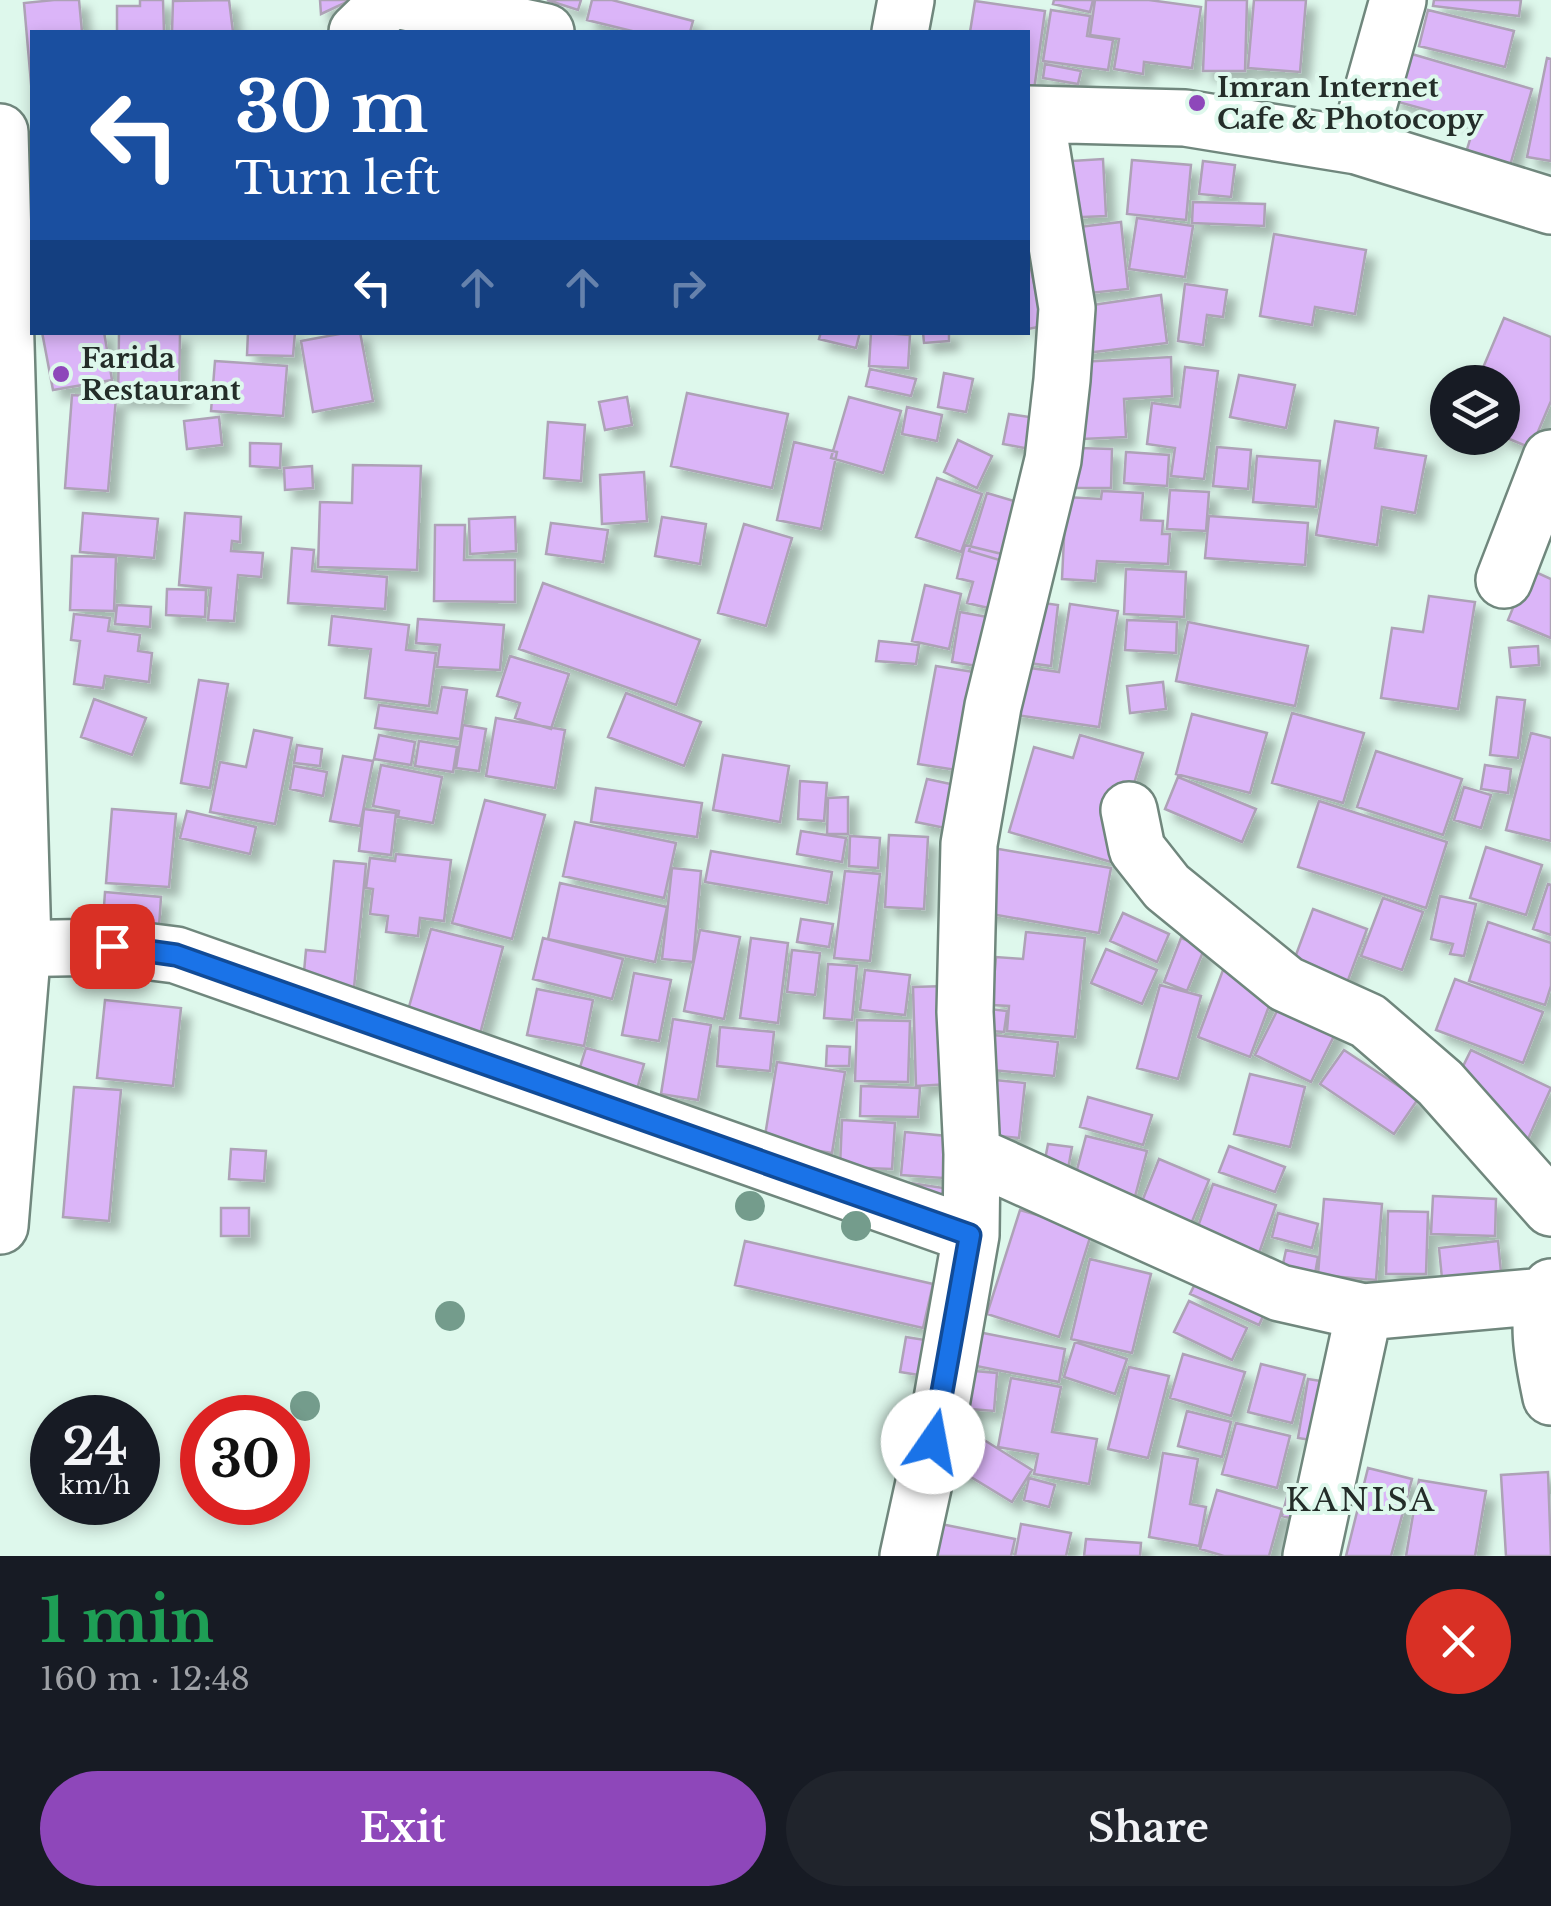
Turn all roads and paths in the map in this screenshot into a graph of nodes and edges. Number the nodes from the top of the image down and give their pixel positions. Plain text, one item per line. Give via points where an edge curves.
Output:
1 (393, 0) edge
2 (906, 0) edge
3 (1398, 0) edge
4 (359, 30) edge
5 (536, 30) edge
6 (900, 30) edge
7 (1032, 114) edge
8 (0, 132) edge
9 (1357, 146) junction
10 (1551, 206) edge
11 (12, 240) edge
12 (1551, 458) edge
13 (1504, 580) dead end
14 (1129, 810) dead end
15 (12, 948) edge
16 (972, 1154) junction
17 (1551, 1208) edge
18 (0, 1226) edge
19 (970, 1235) junction
20 (1548, 1291) edge
21 (1364, 1312) junction
22 (1551, 1397) edge
23 (908, 1556) edge
24 (1310, 1556) edge

1 - 4 street
1 - 5 street
2 - 6 street
3 - 9 street
7 - 9 street via 1186,118
7 - 16 street via 1066,308 1053,460 993,706 969,844 965,1012
8 - 11 street
9 - 10 street
11 - 15 street
12 - 13 street
14 - 17 street via 1137,849 1167,886 1286,984 1368,1021 1440,1083
15 - 18 street
15 - 19 street via 112,946 176,955
16 - 19 street
16 - 21 street via 1280,1293
19 - 23 street
20 - 21 street
20 - 22 street via 1542,1348
21 - 24 street

